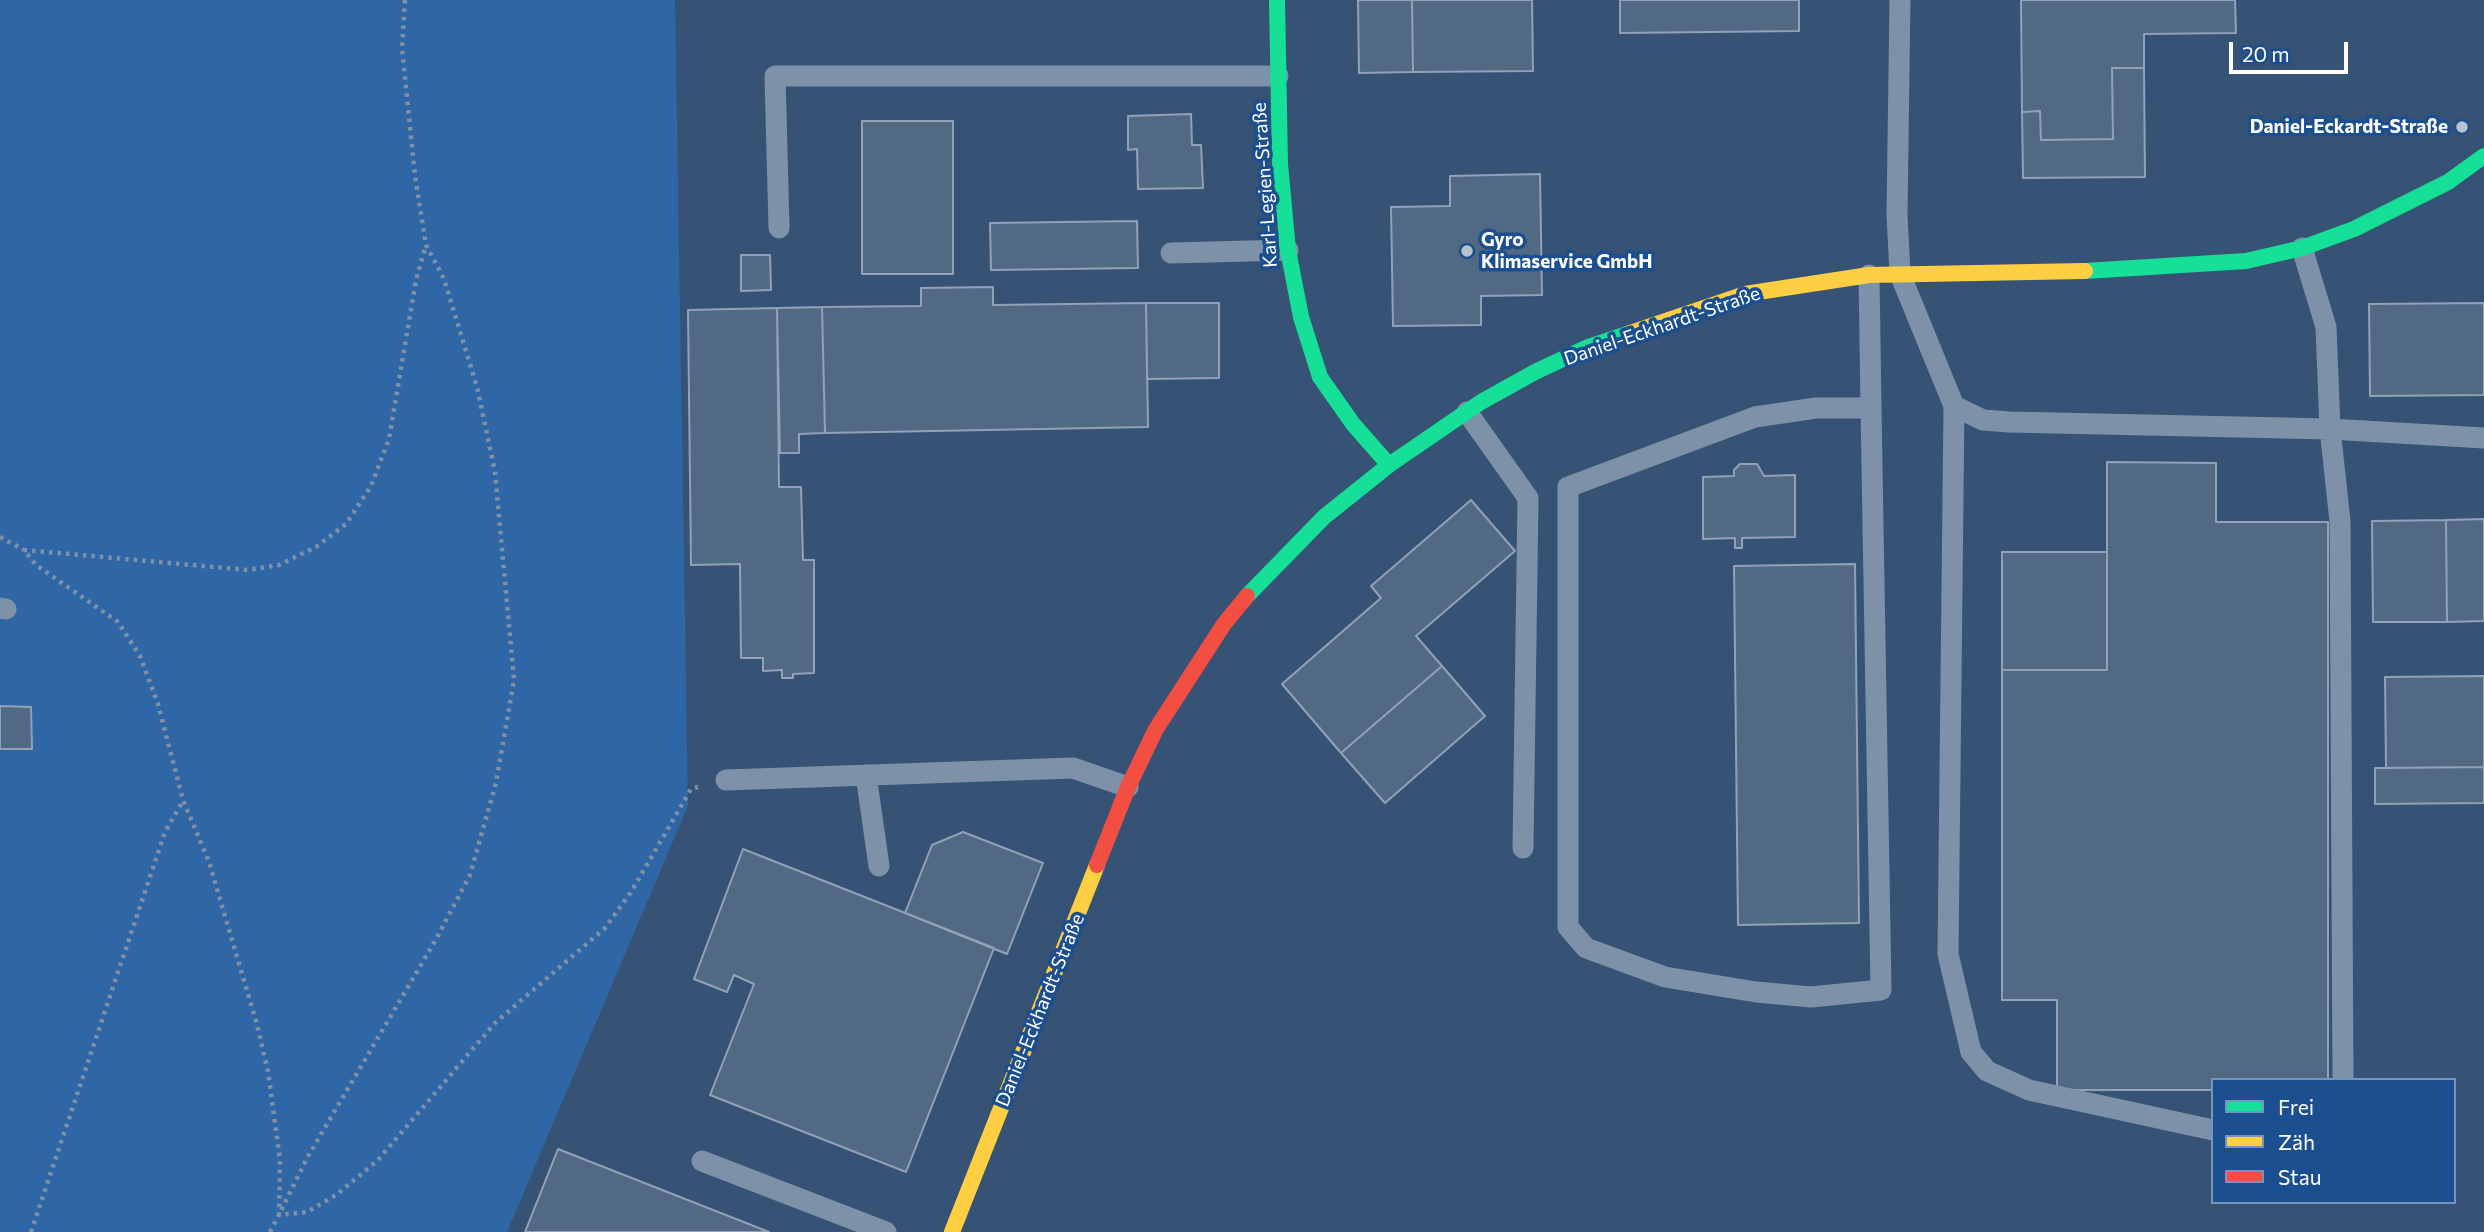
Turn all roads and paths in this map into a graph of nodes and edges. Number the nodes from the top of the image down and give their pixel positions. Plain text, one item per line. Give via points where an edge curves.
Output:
1 (405, 0) edge
2 (1277, 0) edge
3 (1900, 0) edge
4 (1278, 76) junction
5 (2484, 156) edge
6 (779, 228) dead end
7 (426, 245) junction
8 (2302, 248) junction
9 (1288, 250) junction
10 (1171, 253) dead end
11 (1900, 274) junction
12 (1869, 275) junction
13 (1954, 406) junction
14 (1871, 408) junction
15 (1467, 412) junction
16 (2330, 429) junction
17 (2484, 438) edge
18 (1389, 465) junction
19 (0, 537) edge
20 (24, 550) junction
21 (866, 775) junction
22 (726, 780) joint
23 (1128, 787) junction
24 (183, 800) junction
25 (1523, 848) dead end
26 (879, 866) dead end
27 (2343, 1078) edge
28 (2211, 1130) edge
29 (702, 1161) dead end
30 (279, 1215) junction
31 (31, 1232) edge
32 (270, 1232) edge
33 (886, 1232) edge
34 (952, 1232) edge

1 - 7 path via 402,48
2 - 4 street, Karl-Legien-Straße
3 - 11 lane
4 - 6 lane via 775,76
4 - 9 street, Karl-Legien-Straße
5 - 8 street, Daniel-Eckhardt-Straße via 2400,208
7 - 20 path via 389,439 371,486 346,524 316,547 279,565 248,570
7 - 30 path via 444,279 477,387 495,472 514,680 496,783 470,875 307,1158
8 - 11 street, Daniel-Eckhardt-Straße via 2246,261 2188,267
8 - 16 lane via 2326,327
9 - 10 lane
9 - 18 street, Karl-Legien-Straße via 1301,317 1321,377 1353,425
11 - 12 street, Daniel-Eckhardt-Straße
11 - 13 lane
12 - 14 lane
12 - 15 street, Daniel-Eckhardt-Straße via 1745,294 1601,342 1535,372
13 - 16 lane via 1983,419 2008,422
13 - 28 lane via 1948,954 1972,1052 1987,1070 2029,1090
14 - 14 lane via 1881,989 1811,997 1756,992 1665,977 1586,948 1568,927 1568,487 1755,417 1816,408
15 - 18 street, Daniel-Eckhardt-Straße
15 - 25 lane via 1528,498
16 - 17 lane
16 - 27 lane via 2340,521
18 - 23 street, Daniel-Eckhardt-Straße via 1324,517 1264,575 1224,624 1169,708
19 - 20 path
20 - 24 path via 36,565 118,622 140,656 158,704
21 - 22 lane
21 - 23 lane via 1073,768
21 - 26 lane
22 - 30 path via 691,789 605,928 495,1023 377,1161 307,1212
23 - 34 street, Daniel-Eckhardt-Straße
24 - 30 path via 209,862 268,1071 280,1160
24 - 31 path via 165,832
29 - 33 lane
30 - 32 path

